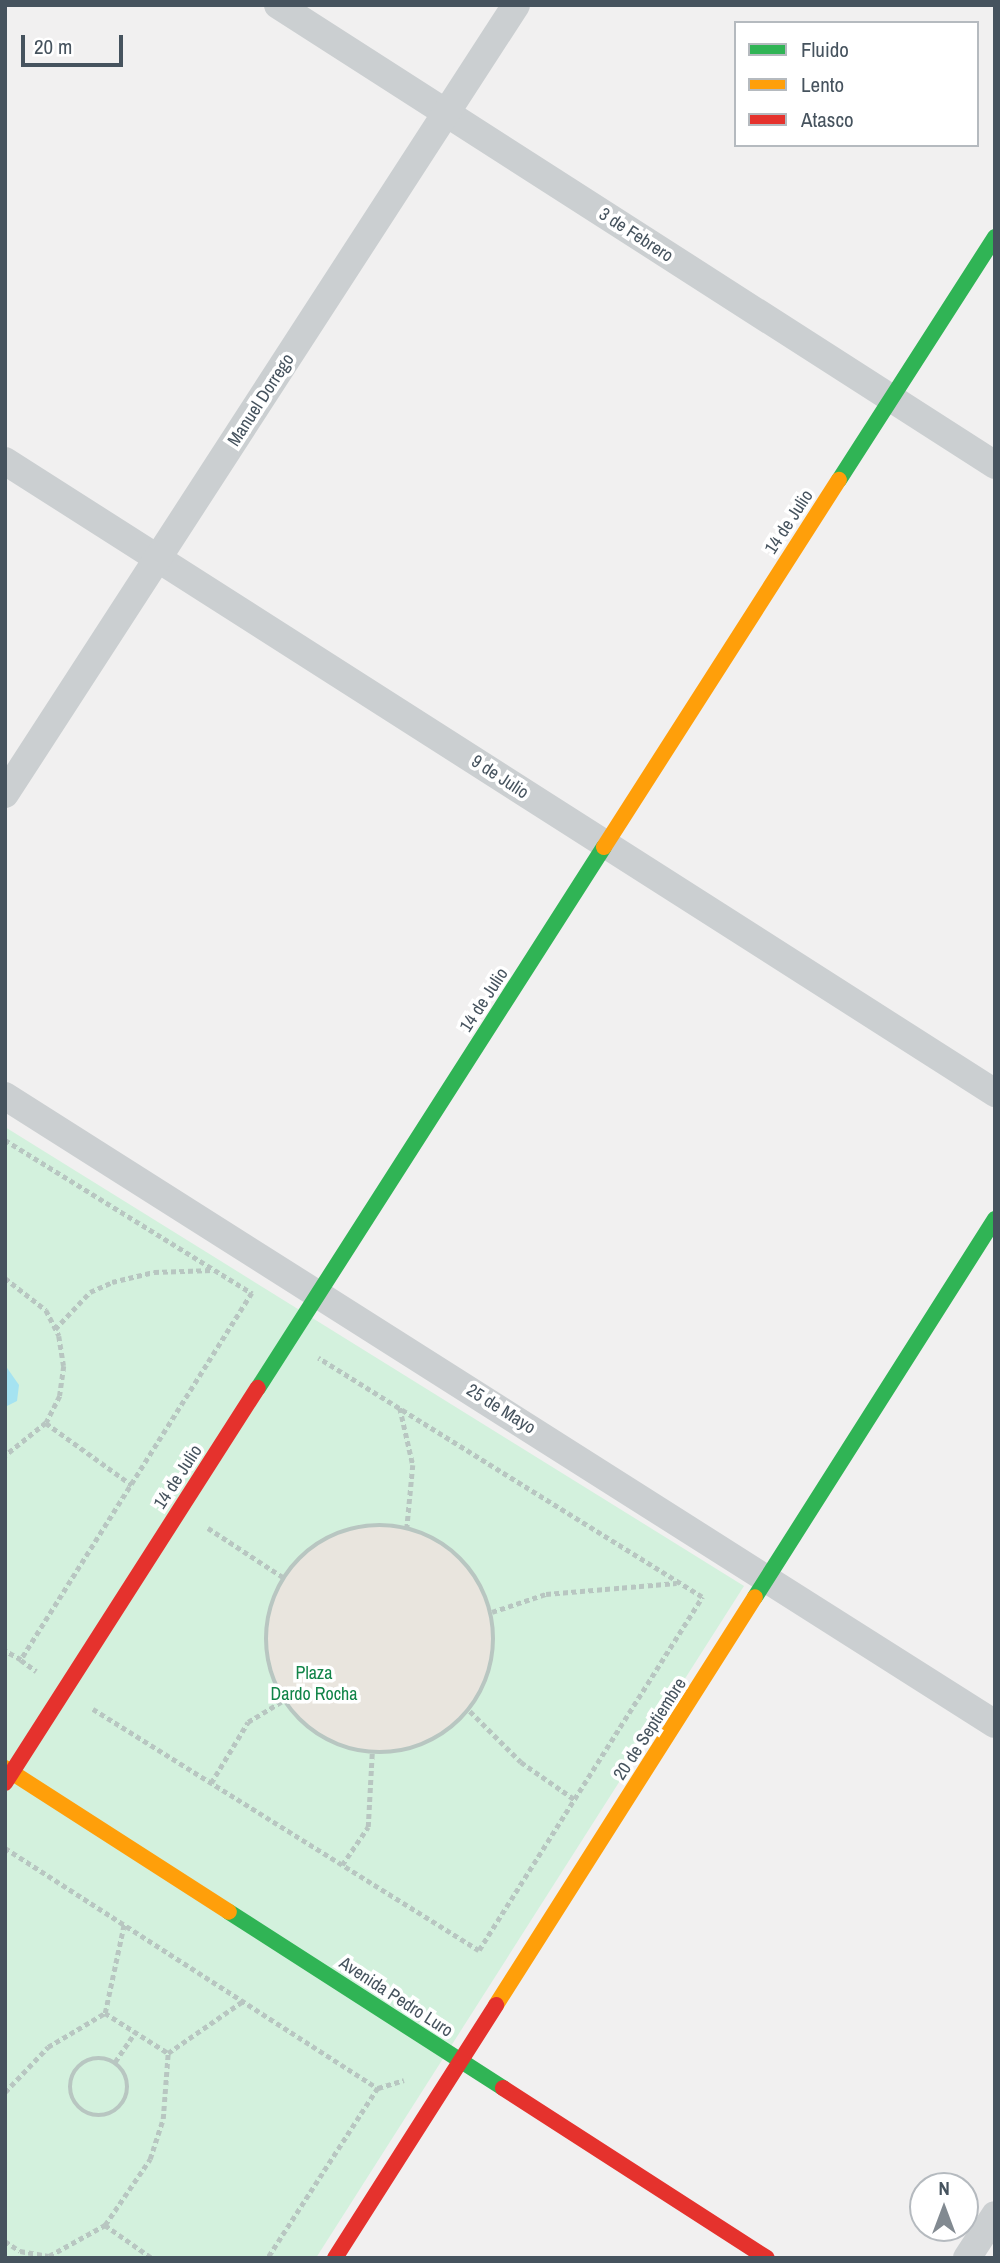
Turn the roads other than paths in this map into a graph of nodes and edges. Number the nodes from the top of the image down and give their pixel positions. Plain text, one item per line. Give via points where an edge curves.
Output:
1 (278, 5) edge
2 (516, 5) edge
3 (446, 113) junction
4 (995, 237) edge
5 (891, 398) junction
6 (5, 461) edge
7 (995, 465) edge
8 (158, 559) junction
9 (5, 794) edge
10 (606, 845) junction
11 (995, 1093) edge
12 (5, 1096) edge
13 (995, 1219) edge
14 (318, 1294) junction
15 (770, 1579) junction
16 (995, 1724) edge
17 (7, 1774) edge
18 (461, 2061) junction
19 (995, 2215) edge
20 (335, 2258) edge
21 (767, 2258) edge
22 (967, 2258) edge

1 - 3 street, 3 de Febrero
2 - 3 street, Manuel Dorrego
3 - 5 street, 3 de Febrero
3 - 8 street, Manuel Dorrego
4 - 5 street, 14 de Julio
5 - 7 street, 3 de Febrero
5 - 10 street, 14 de Julio
6 - 8 street, 9 de Julio
8 - 9 street, Manuel Dorrego
8 - 10 street, 9 de Julio
10 - 11 street, 9 de Julio
10 - 14 street, 14 de Julio
12 - 14 street, 25 de Mayo
13 - 15 street, 20 de Septiembre
14 - 15 street, 25 de Mayo
14 - 17 street, 14 de Julio
15 - 16 street, 25 de Mayo
15 - 18 street, 20 de Septiembre
17 - 18 street, Avenida Pedro Luro
18 - 20 street, 20 de Septiembre
18 - 21 street, Avenida Pedro Luro
19 - 22 street

